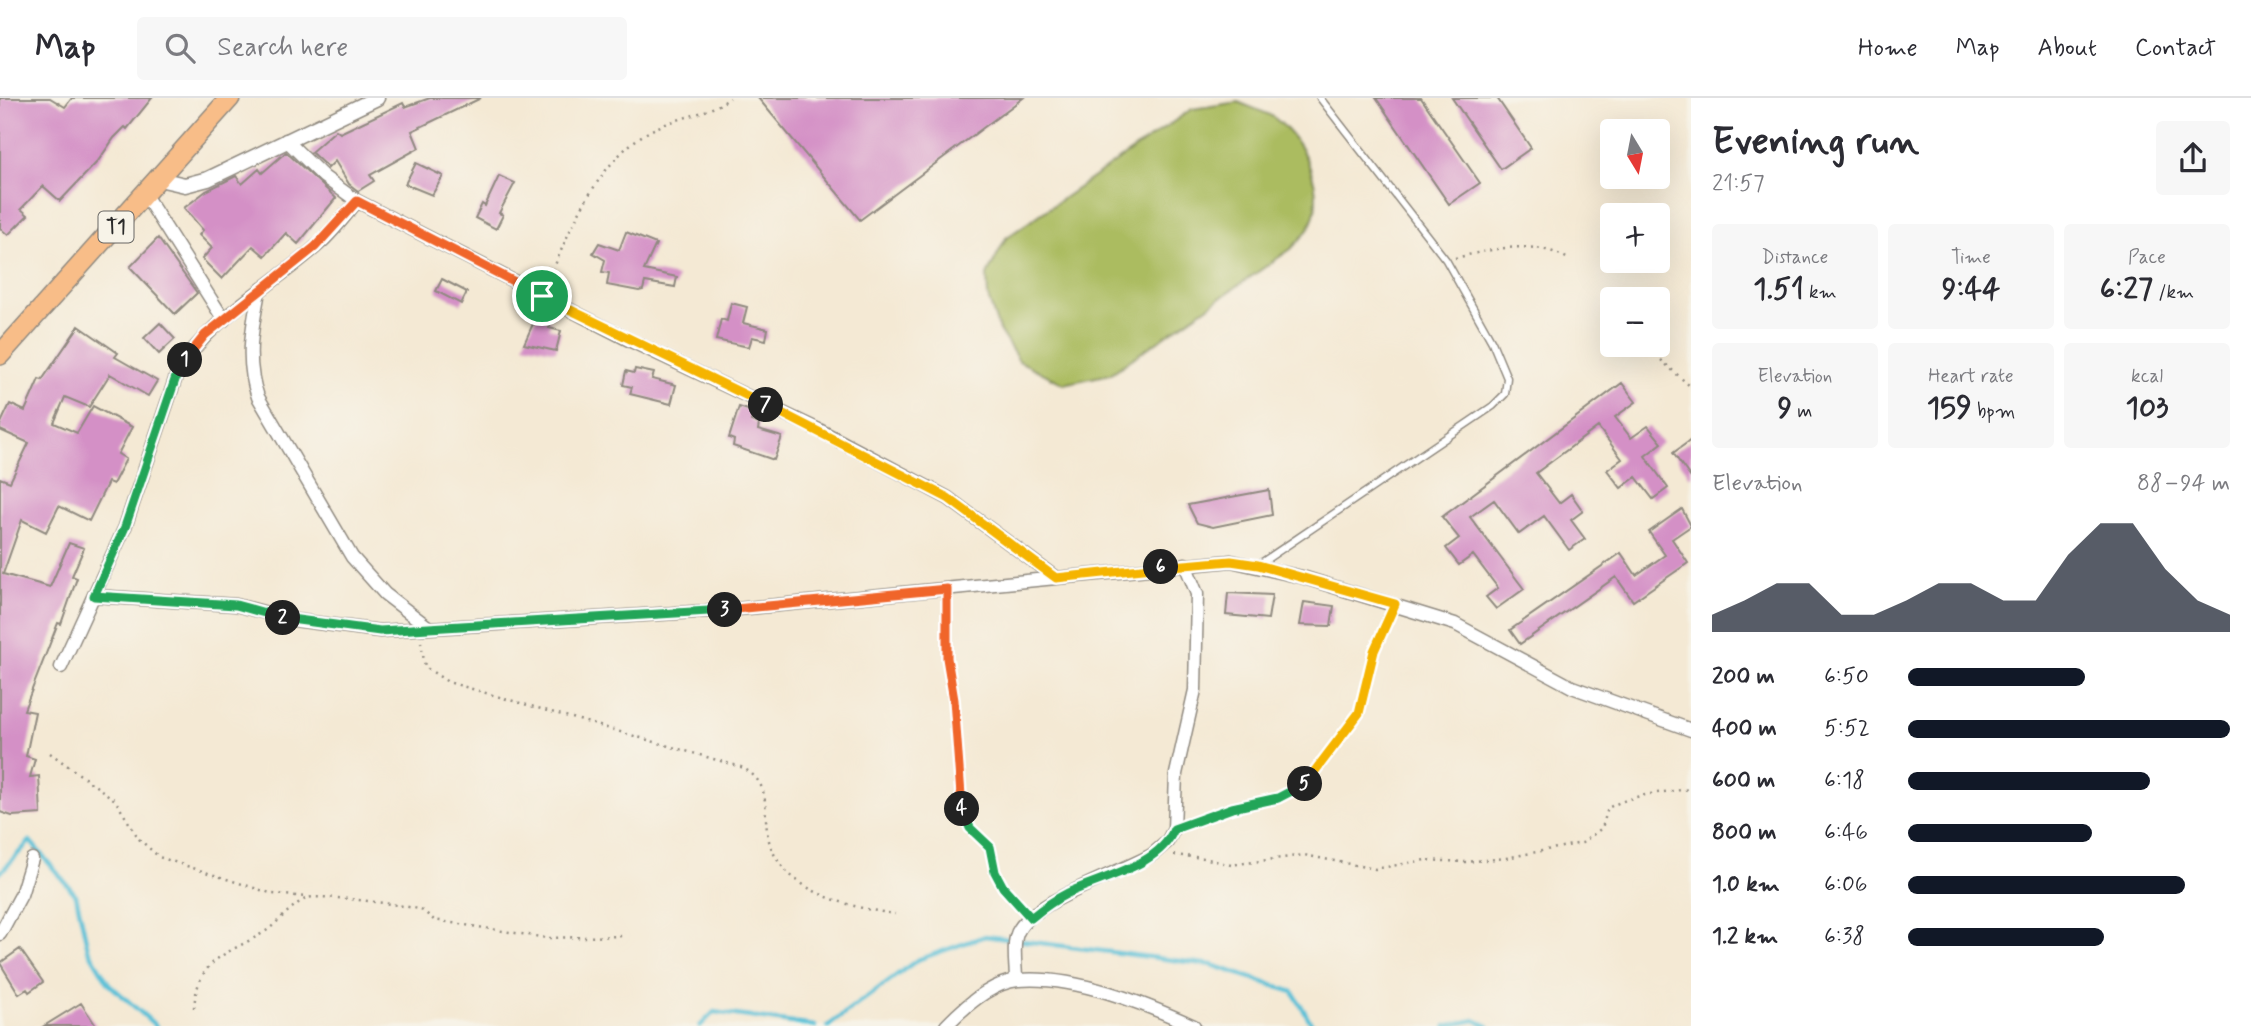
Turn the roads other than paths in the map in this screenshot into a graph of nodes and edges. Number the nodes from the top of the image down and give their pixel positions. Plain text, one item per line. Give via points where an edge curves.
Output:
1 (230, 98) edge
2 (377, 98) edge
3 (1320, 98) edge
4 (286, 140) junction
5 (159, 179) junction
6 (145, 195) junction
7 (357, 201) junction
8 (259, 292) junction
9 (224, 320) junction
10 (0, 355) edge
11 (1185, 564) junction
12 (1258, 565) junction
13 (1056, 578) junction
14 (94, 596) junction
15 (424, 627) junction
16 (61, 667) dead end
17 (1691, 730) edge
18 (32, 859) dead end
19 (0, 934) edge
20 (1016, 980) junction
21 (946, 1026) edge
22 (1194, 1026) edge

1 - 5 highway, T1
2 - 4 street
3 - 12 lane via 1446,260 1492,342 1507,378 1505,394 1396,474
4 - 5 street via 208,179 185,185
4 - 7 street
5 - 6 highway, T1
6 - 9 street
6 - 10 highway, T1
7 - 8 street via 325,238
7 - 13 street via 948,498
8 - 9 street
8 - 15 street via 249,349 250,375 258,397 352,557 384,594
9 - 14 street via 205,335 178,371 125,527
11 - 12 street via 1231,561
11 - 13 street
11 - 20 street via 1197,598 1195,690 1176,774 1174,829 1153,854 1067,894 1031,918 1016,935
12 - 17 street via 1455,624 1572,687
13 - 15 street via 727,610
14 - 15 street via 236,605 364,631
14 - 16 street
18 - 19 street via 21,895
20 - 21 street via 975,999
20 - 22 street via 1074,985 1136,1002

